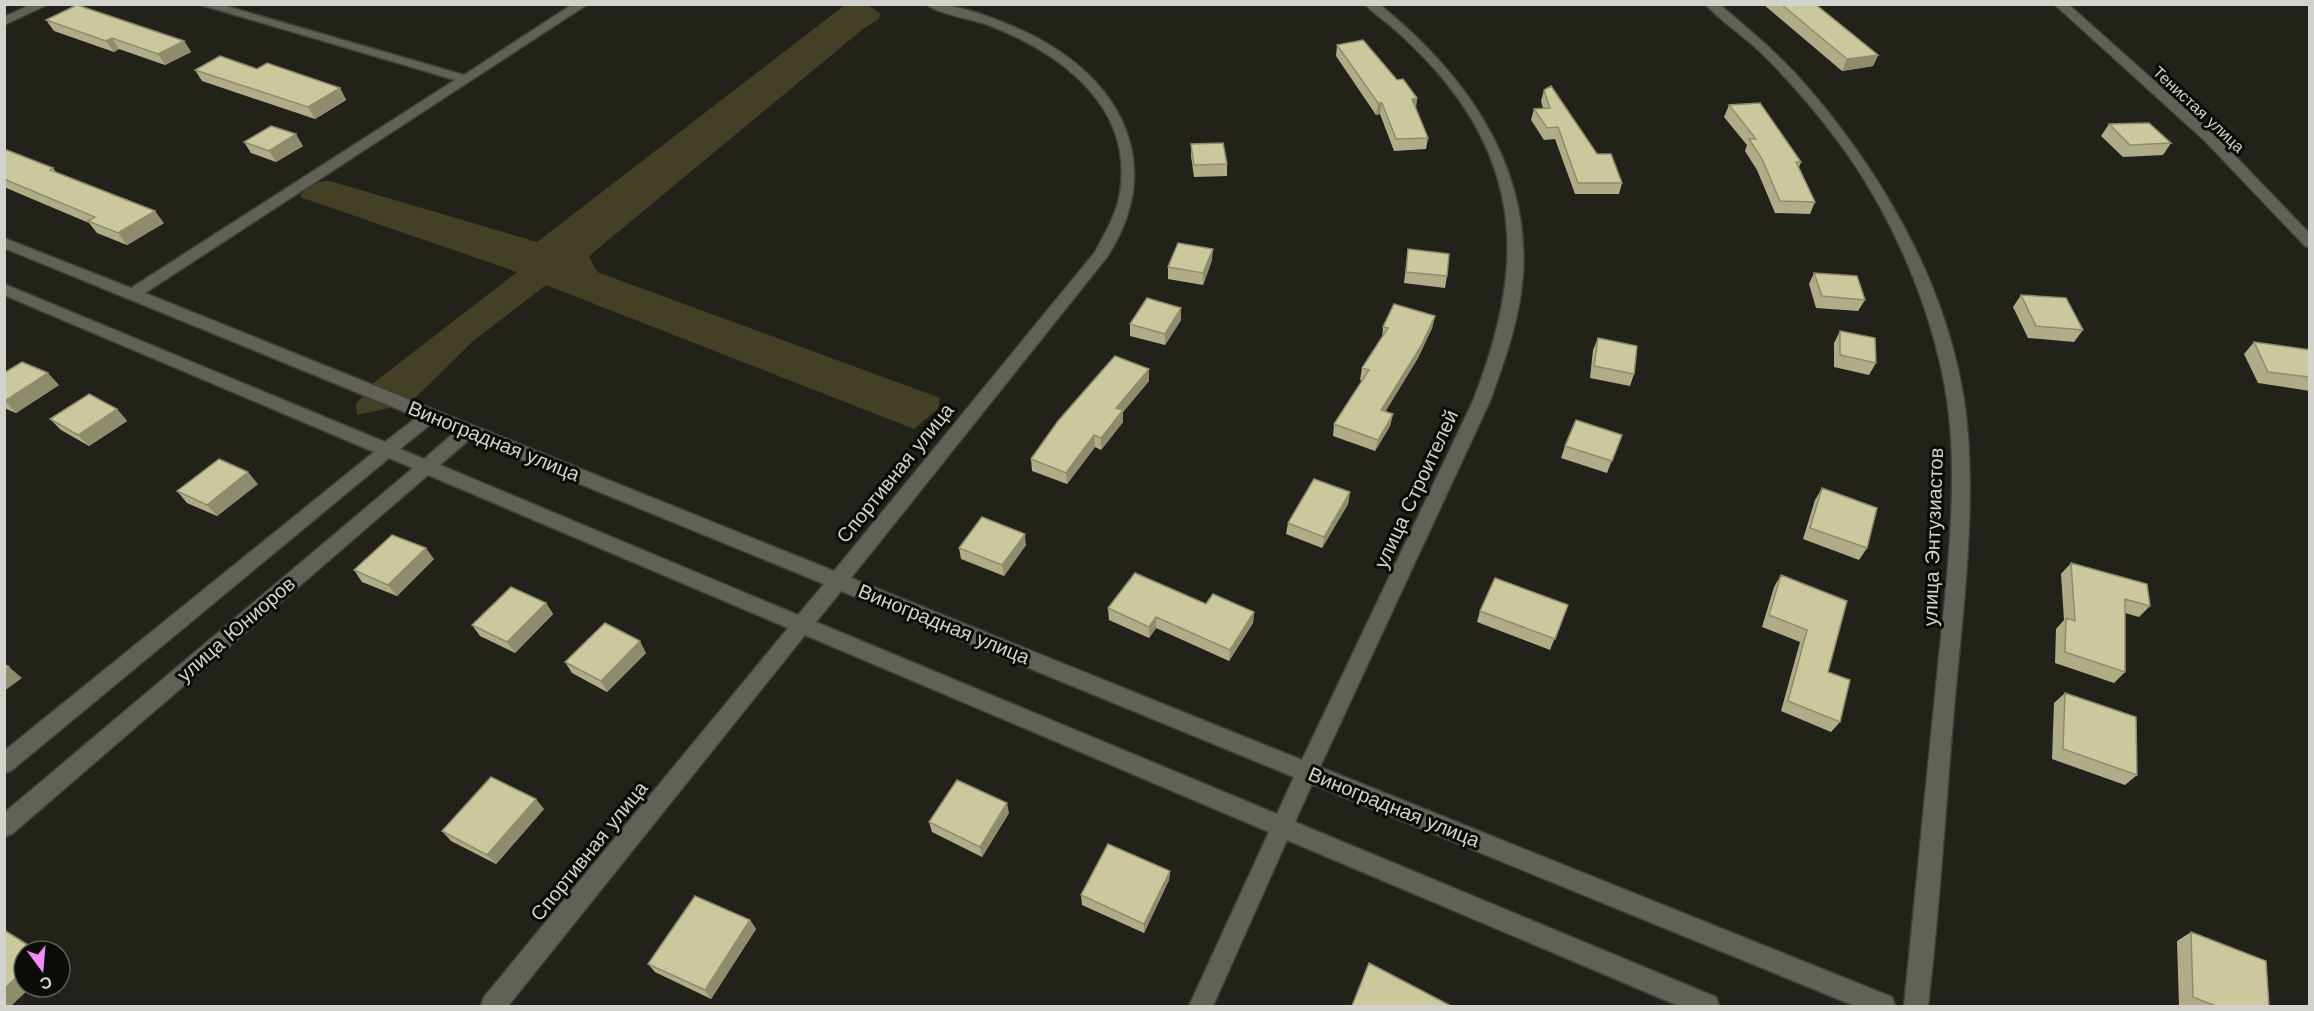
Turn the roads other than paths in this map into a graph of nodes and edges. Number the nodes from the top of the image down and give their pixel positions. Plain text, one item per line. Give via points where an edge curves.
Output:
1 (43, 4) edge
2 (204, 4) edge
3 (582, 4) edge
4 (932, 4) edge
5 (1371, 4) edge
6 (1711, 4) edge
7 (2060, 4) edge
8 (960, 8) edge
9 (4, 22) edge
10 (465, 79) junction
11 (4, 242) edge
12 (2310, 243) edge
13 (4, 289) edge
14 (133, 294) junction
15 (429, 415) junction
16 (468, 431) junction
17 (387, 450) junction
18 (426, 466) junction
19 (837, 580) junction
20 (801, 624) junction
21 (4, 764) edge
22 (1307, 772) junction
23 (4, 827) edge
24 (1282, 827) junction
25 (493, 1006) edge
26 (1202, 1006) edge
27 (1707, 1006) edge
28 (1883, 1006) edge
29 (1916, 1006) edge

1 - 9 street
2 - 10 street
3 - 10 street
4 - 8 street, Спортивная улица
5 - 22 street, улица Строителей via 1418,43 1456,85 1487,134 1507,185 1516,241 1510,324 1479,409
6 - 29 street, улица Энтузиастов via 1790,75 1857,157 1908,246 1927,292 1947,360 1959,433 1959,556
7 - 12 street, Тенистая улица via 2210,138
8 - 19 street, Спортивная улица via 1032,39 1075,66 1106,100 1124,136 1129,173 1123,212 1102,254
10 - 14 street
11 - 14 street, Виноградная улица
13 - 17 street
14 - 15 street, Виноградная улица
15 - 16 street, Виноградная улица
15 - 17 street, улица Юниоров
16 - 18 street, улица Юниоров
16 - 19 street, Виноградная улица
17 - 18 street
17 - 21 street, улица Юниоров
18 - 20 street
18 - 23 street, улица Юниоров
19 - 20 street, Спортивная улица
19 - 22 street, Виноградная улица
20 - 24 street
20 - 25 street, Спортивная улица
22 - 24 street, улица Строителей
22 - 28 street, Виноградная улица
24 - 26 street, улица Строителей
24 - 27 street

